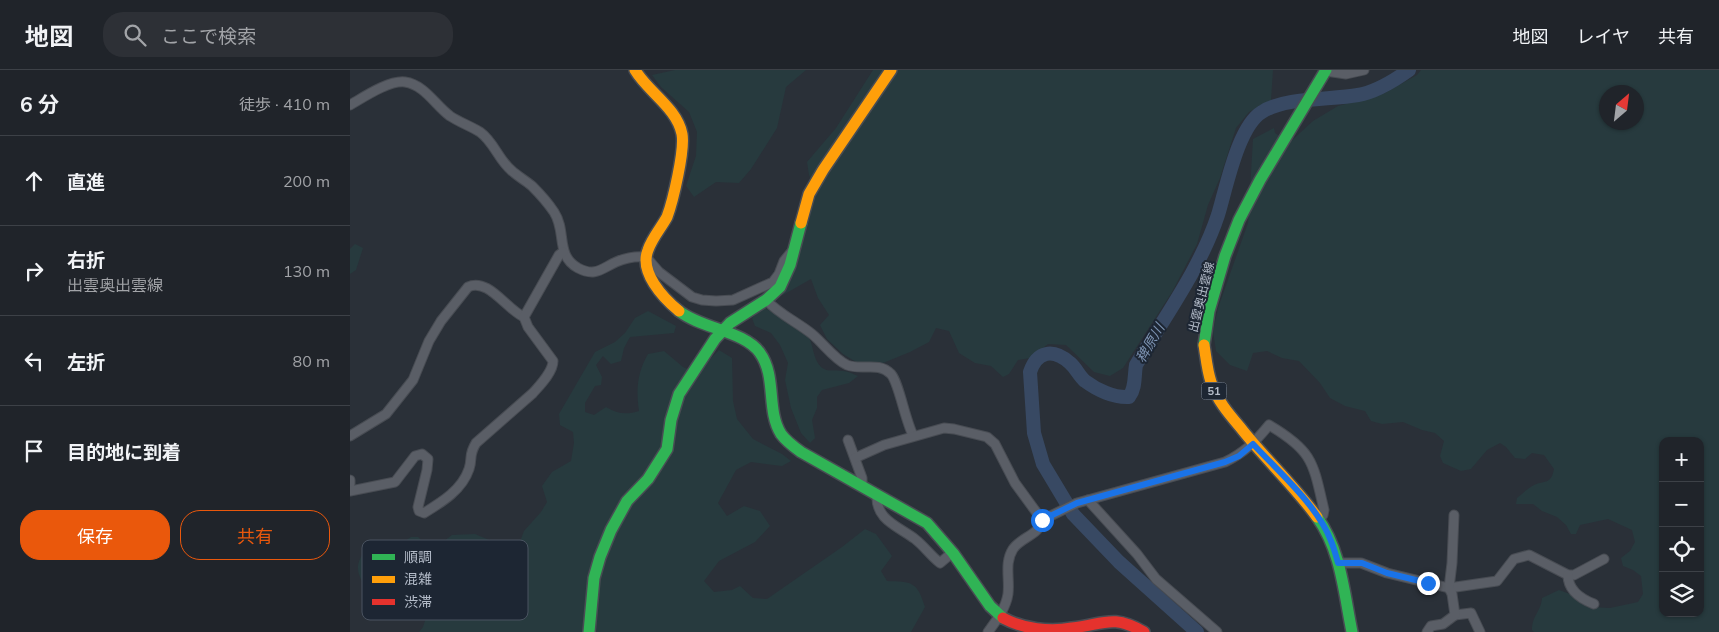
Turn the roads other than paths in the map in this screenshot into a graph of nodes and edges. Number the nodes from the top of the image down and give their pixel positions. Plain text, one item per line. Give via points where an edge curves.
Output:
1 (634, 70) edge
2 (891, 70) edge
3 (1364, 70) edge
4 (1326, 71) edge
5 (350, 105) edge
6 (794, 250) junction
7 (563, 252) junction
8 (646, 257) junction
9 (766, 300) junction
10 (524, 317) junction
11 (722, 331) junction
12 (913, 435) junction
13 (350, 436) edge
14 (848, 440) dead end
15 (1253, 444) junction
16 (855, 458) junction
17 (350, 480) edge
18 (350, 484) edge
19 (862, 486) junction
20 (350, 491) edge
21 (877, 494) junction
22 (1088, 500) junction
23 (1454, 515) dead end
24 (1319, 519) junction
25 (1042, 520) junction
26 (952, 552) junction
27 (1604, 559) dead end
28 (1338, 563) junction
29 (1568, 575) junction
30 (1449, 588) junction
31 (1594, 604) dead end
32 (1455, 615) junction
33 (1004, 618) junction
34 (1041, 630) edge
35 (589, 632) edge
36 (988, 632) edge
37 (1144, 632) edge
38 (1217, 632) edge
39 (1352, 632) edge
40 (1427, 632) edge
41 (1480, 632) edge

1 - 8 street via 678,121 682,135 672,201
2 - 6 street via 809,194
3 - 4 street via 1346,74
4 - 15 street, 出雲奥出雲線 / 51 via 1238,220 1209,311 1204,342 1211,383 1221,404
5 - 7 street via 394,82 414,85 449,116 481,133 511,170 532,186 554,212 560,225
6 - 8 street via 773,282 733,300 716,301 692,297 659,272
6 - 9 street via 786,277
7 - 8 street via 573,264 589,273 598,272 618,261
7 - 10 street
8 - 11 street via 647,270 671,305 686,317
9 - 11 street
9 - 12 street via 846,365 875,366 893,376
10 - 13 street via 491,290 472,284 441,321 413,380 386,414
10 - 20 street via 553,361 553,366 533,393 476,443 470,452 469,469 451,494 424,513 419,511 428,460 422,454 415,456 395,482
11 - 19 street via 744,339 761,353 768,368 778,430 787,441
11 - 35 street via 678,394 670,420 667,449 648,479 627,501 611,530 594,578
12 - 16 street
12 - 25 street via 944,428 987,437 995,444 1015,483
14 - 16 street
15 - 22 street via 1239,456 1225,462
15 - 24 street, 出雲奥出雲線 / 51
15 - 24 street via 1269,425 1299,446 1315,471 1324,510
16 - 19 street
17 - 18 street
19 - 21 street
21 - 26 street via 927,523
21 - 26 street via 876,505 887,520 913,537 940,563
22 - 25 street
22 - 38 street via 1156,579
23 - 30 street
24 - 28 street, 出雲奥出雲線 / 51 via 1331,540
25 - 33 street via 1038,530 1013,549 1008,562
26 - 33 street via 990,607
27 - 29 street
28 - 30 street via 1362,563 1387,573
28 - 39 street, 出雲奥出雲線 / 51
29 - 30 street via 1529,555 1514,559 1497,581
29 - 31 street via 1568,582 1578,596
30 - 32 street
32 - 40 street via 1443,624 1431,626
32 - 41 street via 1472,613
33 - 34 street
33 - 36 street
34 - 37 street via 1074,628 1103,620 1124,622

